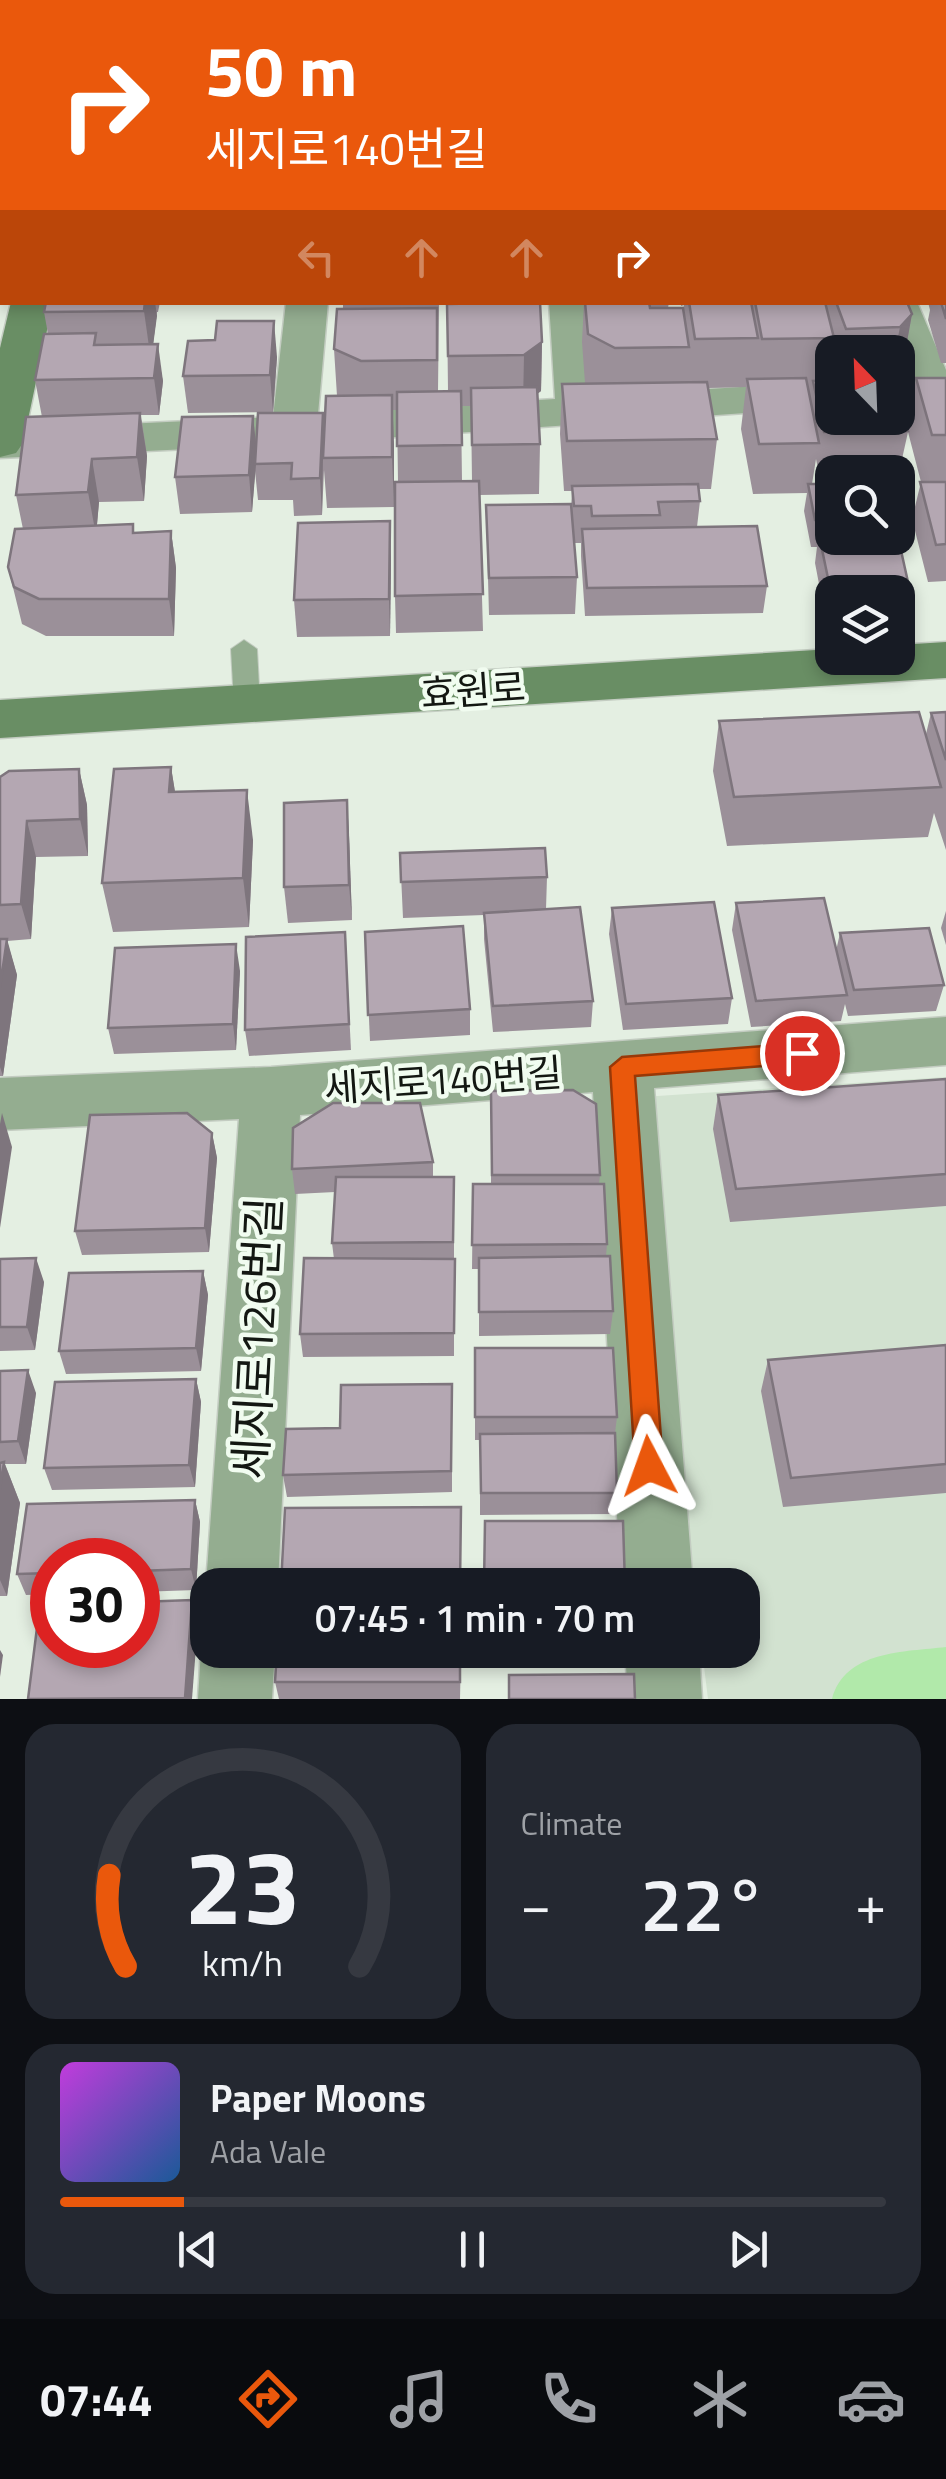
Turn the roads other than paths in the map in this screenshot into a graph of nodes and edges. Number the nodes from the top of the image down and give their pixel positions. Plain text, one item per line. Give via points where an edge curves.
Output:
1 (31, 305) edge
2 (308, 305) edge
3 (570, 305) edge
4 (897, 305) edge
5 (925, 388) edge
6 (815, 395) edge
7 (578, 410) junction
8 (294, 430) junction
9 (0, 443) edge
10 (244, 648) dead end
11 (946, 660) edge
12 (247, 704) junction
13 (0, 720) edge
14 (946, 1041) edge
15 (622, 1067) junction
16 (271, 1092) junction
17 (0, 1104) edge
18 (243, 1568) edge
19 (656, 1568) edge
20 (237, 1668) edge
21 (663, 1668) edge
22 (236, 1699) edge
23 (665, 1699) edge

1 - 9 street
2 - 8 street
3 - 7 street
4 - 5 street
6 - 7 street
7 - 8 street
8 - 9 street
10 - 12 lane
11 - 12 street, 효원로
12 - 13 street, 효원로
14 - 15 street, 세지로140번길
15 - 16 street, 세지로140번길
15 - 19 street
16 - 17 street, 세지로140번길
16 - 18 street, 세지로126번길
20 - 22 street
21 - 23 street

